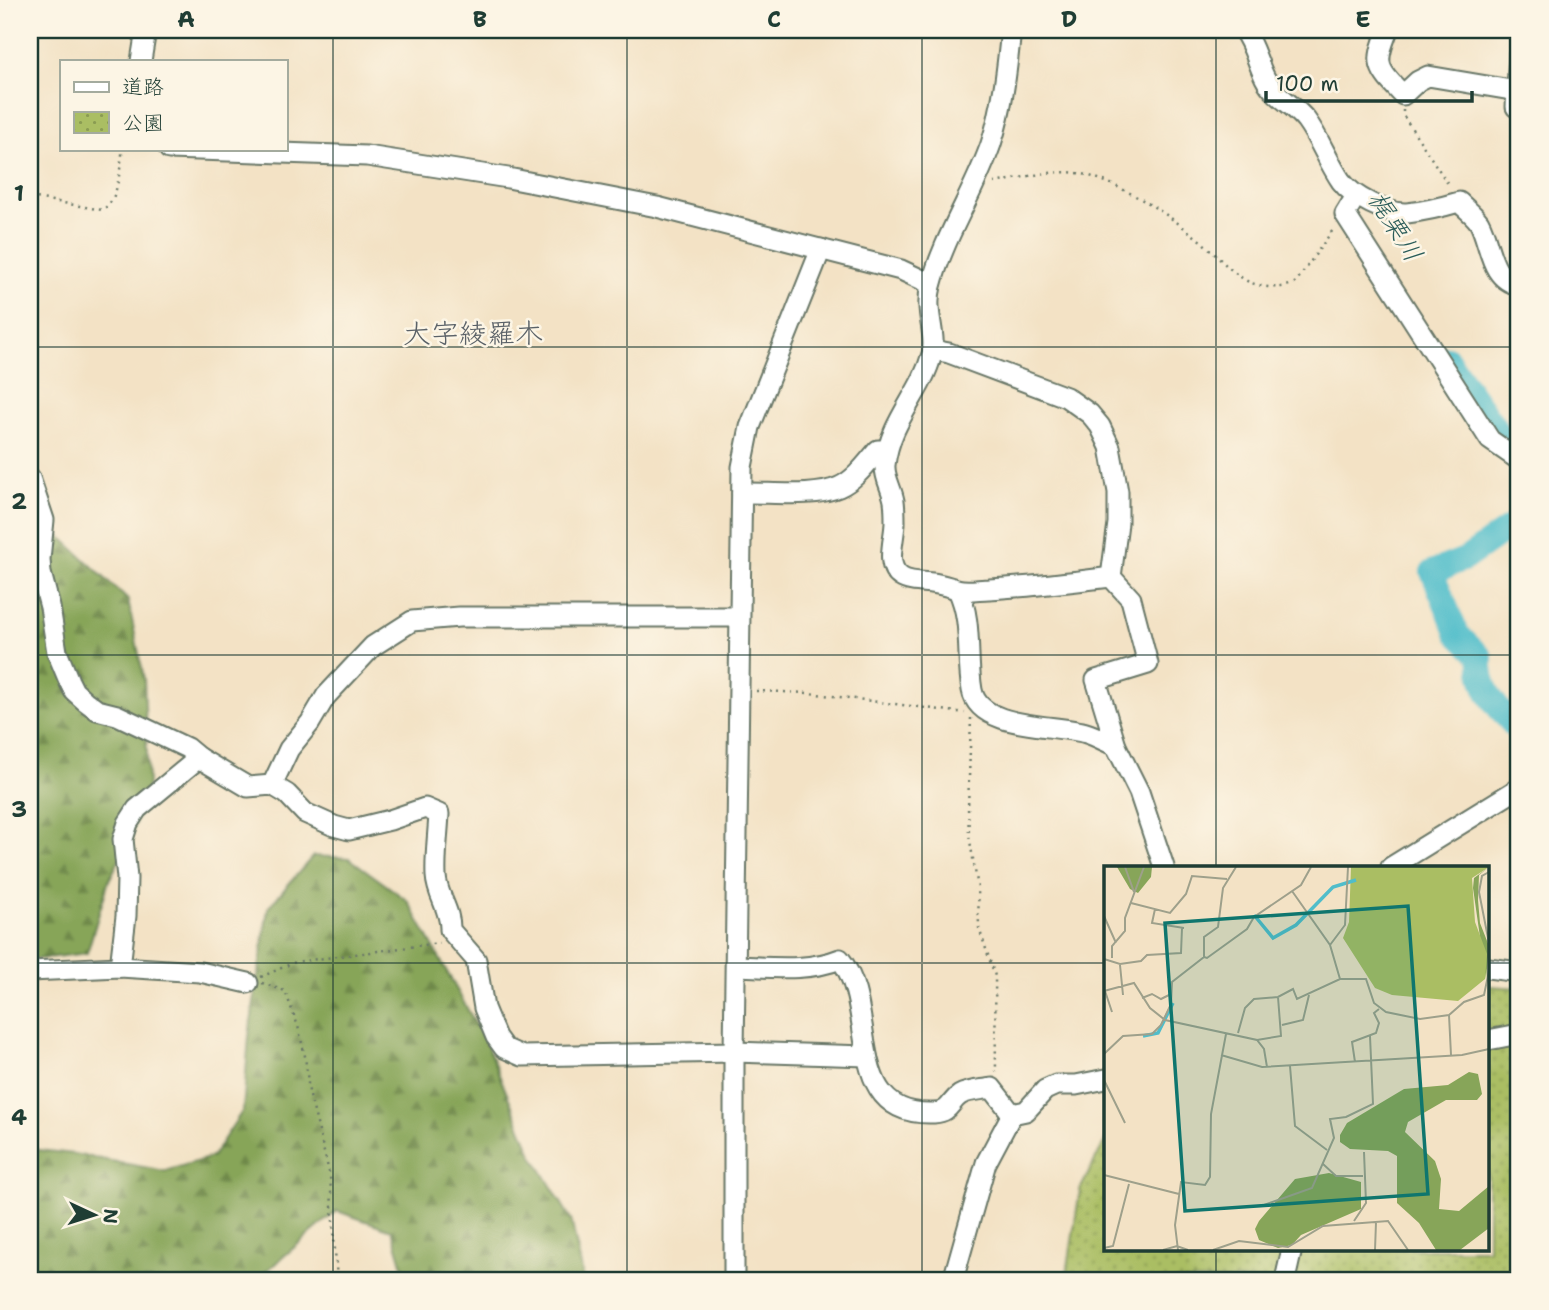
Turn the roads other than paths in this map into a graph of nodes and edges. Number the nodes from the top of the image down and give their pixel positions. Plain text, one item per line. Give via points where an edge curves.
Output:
1 (146, 30) edge
2 (1012, 30) edge
3 (1243, 30) edge
4 (1388, 30) edge
5 (1519, 53) edge
6 (141, 60) edge
7 (192, 150) edge
8 (1356, 196) junction
9 (821, 249) junction
10 (931, 284) junction
11 (1519, 285) edge
12 (933, 350) junction
13 (887, 450) junction
14 (1519, 460) edge
15 (30, 478) edge
16 (741, 493) junction
17 (1111, 577) junction
18 (958, 590) junction
19 (739, 617) junction
20 (1116, 746) junction
21 (199, 758) junction
22 (272, 785) junction
23 (1519, 788) edge
24 (1164, 866) edge
25 (1393, 866) edge
26 (736, 966) junction
27 (120, 967) junction
28 (1490, 968) edge
29 (30, 971) edge
30 (1519, 972) edge
31 (248, 982) road end
32 (1519, 1034) edge
33 (1490, 1040) edge
34 (734, 1052) junction
35 (867, 1055) junction
36 (1104, 1079) edge
37 (1012, 1114) junction
38 (1292, 1250) edge
39 (734, 1280) edge
40 (953, 1280) edge
41 (1285, 1280) edge

1 - 6 street
2 - 10 street via 1003,100 990,144
3 - 8 street via 1271,88 1306,120
4 - 5 street via 1378,54 1383,73 1403,95 1428,76 1517,99
7 - 9 street via 380,158 508,178 657,207
8 - 11 street via 1404,213 1459,202 1478,221 1495,267 1508,283
8 - 14 street via 1345,214 1490,440
9 - 10 street via 901,270
9 - 16 street via 750,427
10 - 12 street via 928,309
12 - 13 street
12 - 17 street via 1066,397 1100,426 1110,447 1118,492
13 - 16 street via 878,450 840,487 822,492
13 - 18 street via 884,470 894,500 894,570 902,579
15 - 21 street via 44,520 41,566 57,652 74,691 97,710 117,715
16 - 19 street
17 - 18 street
17 - 20 street via 1131,599 1148,664 1096,680
18 - 20 street via 965,604 972,694 981,707 1014,721 1085,732
19 - 22 street via 412,621 373,646 326,696 289,749
19 - 26 street
20 - 24 street via 1139,792
21 - 22 street via 248,787
21 - 27 street via 137,808 128,823 122,839 127,890
22 - 34 street via 304,813 349,830 425,808 439,814 436,877 441,899 451,917 450,930 476,960 484,1008 504,1048 522,1056
23 - 25 street
26 - 34 street
26 - 35 street via 807,967 840,959 855,984
27 - 29 street
27 - 31 street via 200,972
28 - 30 street
32 - 33 street
34 - 35 street
34 - 39 street
35 - 37 street via 879,1092 908,1111 936,1113 948,1109 959,1096 992,1088
36 - 37 street via 1056,1085 1026,1111
37 - 40 street via 986,1163
38 - 41 street

